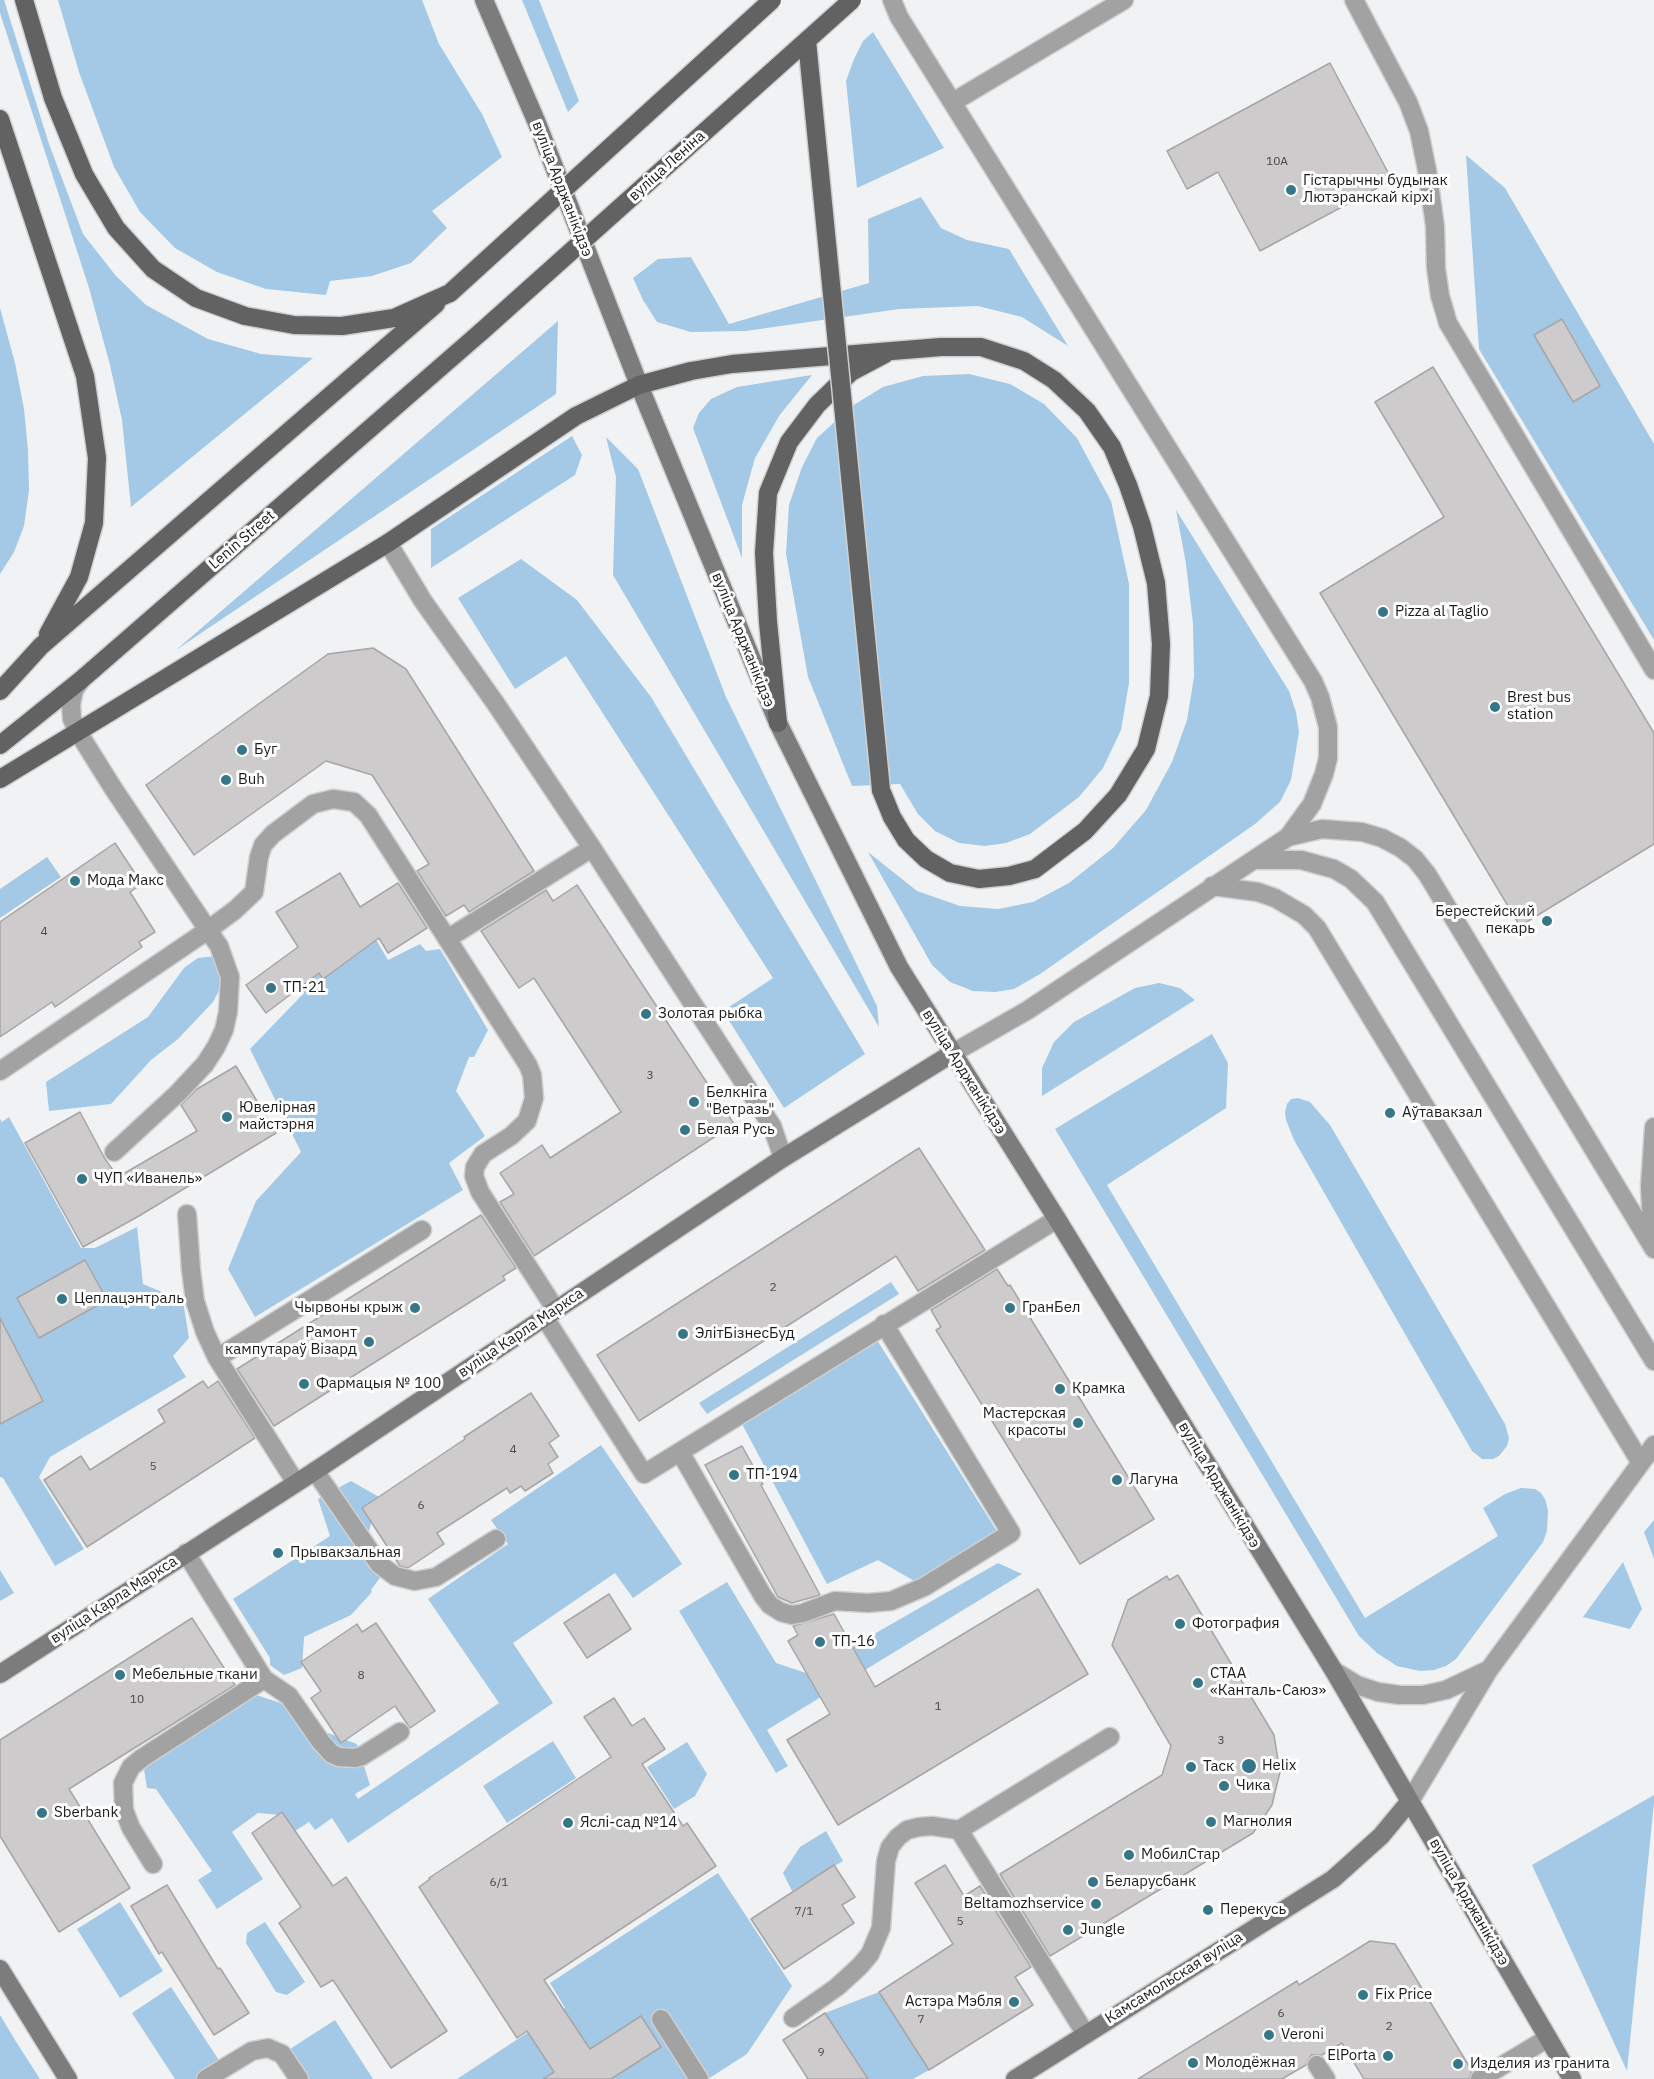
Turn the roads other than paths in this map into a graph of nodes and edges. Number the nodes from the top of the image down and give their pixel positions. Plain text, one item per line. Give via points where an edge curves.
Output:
1 (24, 0) edge
2 (484, 0) edge
3 (772, 0) edge
4 (852, 0) edge
5 (1124, 0) edge
6 (1354, 0) edge
7 (893, 6) edge
8 (807, 41) junction
9 (953, 102) junction
10 (0, 119) edge
11 (450, 293) junction
12 (481, 332) joint
13 (891, 350) junction
14 (639, 385) junction
15 (388, 543) junction
16 (41, 646) junction
17 (1654, 670) edge
18 (81, 680) junction
19 (0, 691) edge
20 (778, 723) junction
21 (78, 732) junction
22 (0, 745) edge
23 (0, 779) edge
24 (1288, 837) junction
25 (592, 848) junction
26 (1254, 860) junction
27 (1212, 886) junction
28 (208, 930) junction
29 (447, 939) junction
30 (953, 1053) junction
31 (0, 1071) edge
32 (1654, 1127) edge
33 (114, 1152) dead end
34 (783, 1158) junction
35 (187, 1214) dead end
36 (1057, 1219) junction
37 (422, 1230) dead end
38 (1653, 1248) edge
39 (550, 1314) junction
40 (884, 1324) junction
41 (217, 1358) junction
42 (1654, 1361) edge
43 (1654, 1445) edge
44 (680, 1452) junction
45 (1641, 1463) junction
46 (315, 1471) junction
47 (296, 1483) junction
48 (496, 1539) dead end
49 (186, 1553) junction
50 (1334, 1671) junction
51 (1488, 1671) junction
52 (0, 1674) edge
53 (264, 1678) junction
54 (400, 1732) dead end
55 (1110, 1737) dead end
56 (1410, 1801) junction
57 (959, 1830) junction
58 (153, 1864) dead end
59 (0, 1969) edge
60 (793, 2018) dead end
61 (661, 2019) dead end
62 (1085, 2033) junction
63 (1548, 2037) junction
64 (68, 2079) edge
65 (206, 2079) edge
66 (299, 2079) edge
67 (699, 2079) edge
68 (1015, 2079) edge
69 (1480, 2079) edge
70 (1572, 2079) edge

1 - 11 main road via 54,98 84,174 117,228 153,269 196,298 245,316 294,325 342,326 394,318
2 - 14 main road, вуліца Арджанікідзэ via 537,123
3 - 11 main road, bridge
4 - 8 main road, вуліца Леніна, bridge
5 - 9 street
6 - 17 street via 1408,102 1419,131 1435,226 1440,297 1448,323
7 - 9 street
8 - 12 main road, вуліца Леніна, bridge
8 - 13 main road, bridge via 881,790 906,840 926,859 950,873 980,879 1009,876 1035,869 1085,831 1118,795 1146,749 1159,696 1161,644 1156,583 1142,525 1112,447 1087,411 1054,381 1024,361 981,347
9 - 24 street via 1313,681 1328,727 1328,758 1312,804
10 - 16 main road via 85,376 97,458 94,523 79,577
11 - 16 main road
12 - 18 main road, Lenin Street
13 - 14 main road via 732,364
13 - 20 main road via 851,372 817,405 789,442 768,493 764,553
14 - 15 main road via 576,416
14 - 20 main road, вуліца Арджанікідзэ
15 - 21 main road
15 - 25 street via 423,601
16 - 19 main road
18 - 21 street via 71,705
18 - 22 main road, Lenin Street
20 - 30 main road, вуліца Арджанікідзэ via 899,967
21 - 23 main road
21 - 28 street
24 - 26 street
24 - 38 street via 1322,830 1362,832 1391,843 1415,859
25 - 29 street
25 - 34 street via 772,1126
26 - 27 street
26 - 42 street via 1301,860 1334,869 1364,889 1375,902
27 - 30 street via 1028,1010
27 - 45 street via 1275,898 1304,915 1317,928
28 - 29 street via 254,892 259,857 273,834 314,804 344,799 354,802 368,815
28 - 31 street
28 - 33 street via 219,946 230,977 224,1029 192,1079
29 - 39 street via 532,1075 534,1098 527,1121 483,1154 474,1176
30 - 34 main road, вуліца Карла Маркса
30 - 36 main road, вуліца Арджанікідзэ
32 - 38 street via 1650,1186
34 - 39 main road, вуліца Карла Маркса
35 - 41 street via 195,1302
36 - 40 street
36 - 50 main road, вуліца Арджанікідзэ
37 - 41 street
39 - 44 street via 644,1474
39 - 46 main road, вуліца Карла Маркса
40 - 44 street
40 - 44 street via 1011,1533 924,1587 891,1601 835,1601 803,1613 781,1612 763,1596
41 - 47 street
43 - 45 street
45 - 51 street
46 - 47 main road, вуліца Карла Маркса
46 - 48 street via 379,1564 395,1576 415,1581 436,1577
47 - 49 main road, вуліца Карла Маркса
49 - 52 main road, вуліца Карла Маркса
49 - 53 street
50 - 51 street via 1378,1692 1423,1695 1446,1690
50 - 56 main road, вуліца Арджанікідзэ
51 - 56 street
53 - 54 street via 289,1696 321,1742 339,1757 362,1756
53 - 58 street via 130,1767 123,1783 124,1810
55 - 57 street
56 - 62 main road, Камсамольская вуліца via 1381,1836 1333,1879
56 - 63 main road, вуліца Арджанікідзэ
57 - 60 street via 919,1827 898,1837 886,1861 881,1928 870,1954 837,1987
57 - 62 street
59 - 64 main road
61 - 67 street
62 - 68 main road, Камсамольская вуліца
63 - 69 street
63 - 70 main road, вуліца Арджанікідзэ
65 - 66 street via 252,2051 268,2048 282,2054

